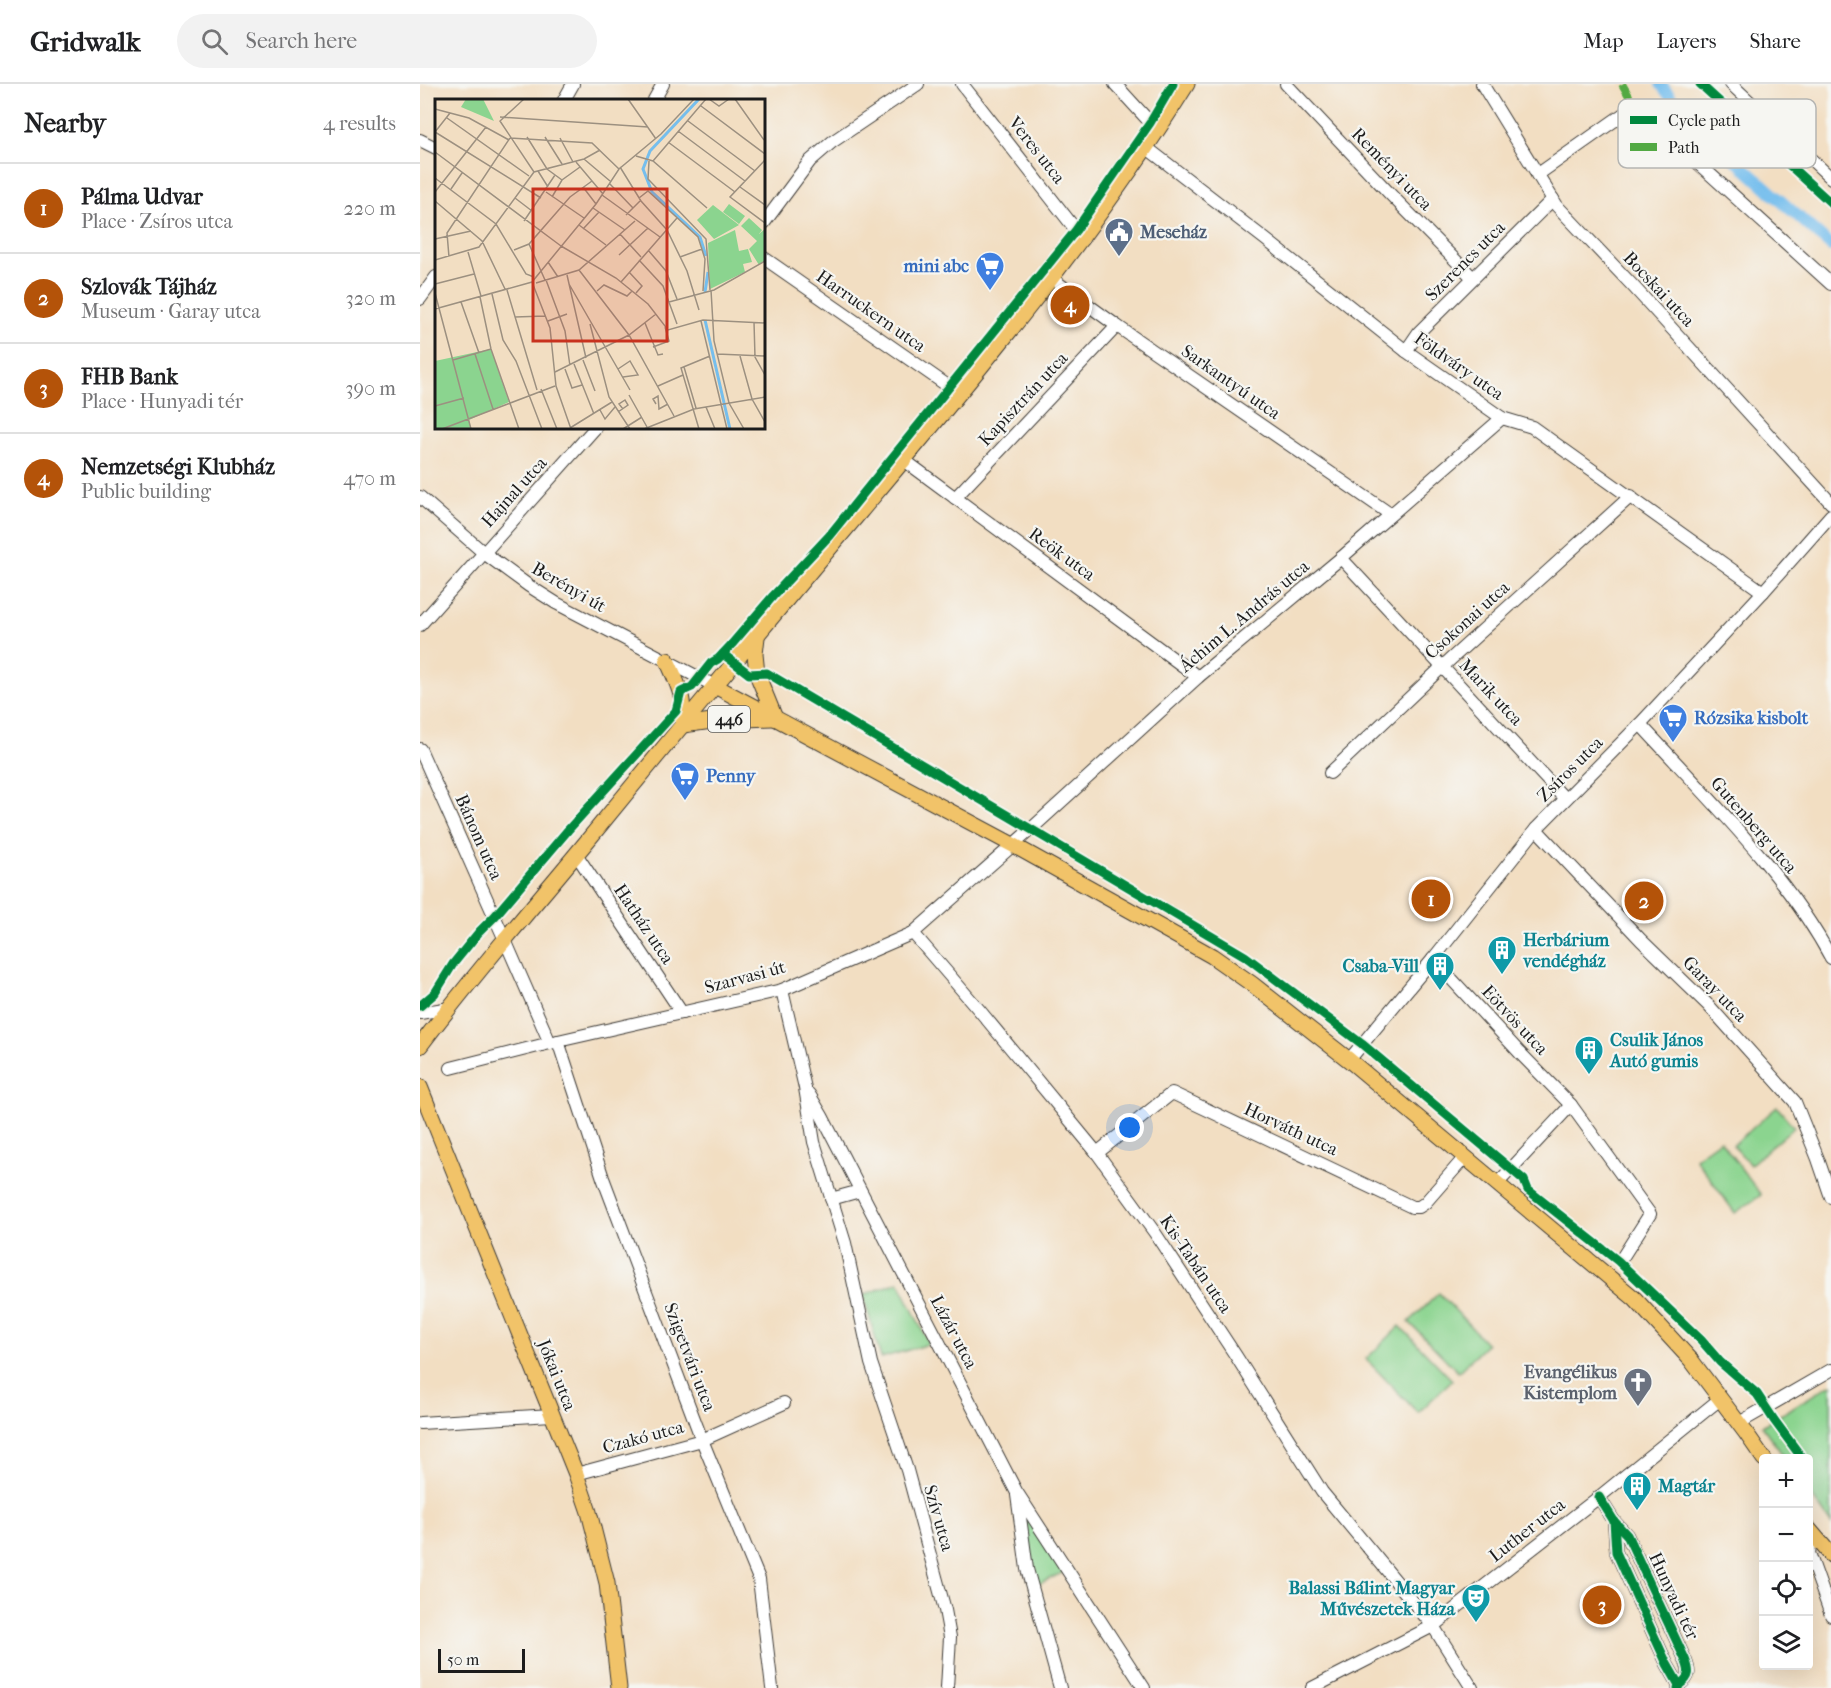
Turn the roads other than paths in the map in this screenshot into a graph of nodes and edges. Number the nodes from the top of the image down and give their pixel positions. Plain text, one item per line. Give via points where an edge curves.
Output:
1 (573, 84) edge
2 (663, 84) edge
3 (918, 84) edge
4 (962, 84) edge
5 (1115, 84) edge
6 (1187, 84) edge
7 (1286, 84) edge
8 (1482, 84) edge
9 (1731, 84) edge
10 (565, 99) edge
11 (655, 99) edge
12 (1747, 99) edge
13 (1618, 118) edge
14 (1158, 131) junction
15 (420, 140) edge
16 (435, 148) edge
17 (1147, 148) junction
18 (1816, 164) edge
19 (1703, 168) edge
20 (1537, 175) junction
21 (1831, 178) edge
22 (1553, 198) junction
23 (765, 222) edge
24 (1083, 239) junction
25 (765, 259) edge
26 (435, 278) edge
27 (1051, 278) junction
28 (1473, 278) junction
29 (1831, 284) edge
30 (420, 299) edge
31 (1117, 326) junction
32 (1406, 351) junction
33 (958, 393) junction
34 (1502, 418) junction
35 (594, 429) edge
36 (904, 460) junction
37 (1631, 496) junction
38 (420, 497) edge
39 (955, 498) junction
40 (1831, 503) edge
41 (1390, 514) junction
42 (1831, 514) edge
43 (484, 552) junction
44 (1341, 558) junction
45 (1763, 592) junction
46 (420, 625) edge
47 (757, 637) junction
48 (667, 660) junction
49 (1442, 667) junction
50 (1198, 677) junction
51 (715, 686) junction
52 (774, 718) junction
53 (1640, 724) junction
54 (683, 725) junction
55 (420, 749) edge
56 (1330, 773) dead end
57 (1565, 799) junction
58 (1536, 829) junction
59 (1013, 845) junction
60 (576, 854) junction
61 (913, 933) junction
62 (506, 940) junction
63 (1433, 958) junction
64 (1831, 958) edge
65 (782, 990) junction
66 (450, 1008) junction
67 (420, 1013) edge
68 (682, 1013) junction
69 (554, 1042) junction
70 (420, 1046) edge
71 (1349, 1060) junction
72 (451, 1068) dead end
73 (420, 1088) edge
74 (805, 1088) junction
75 (1571, 1105) junction
76 (426, 1118) edge
77 (1096, 1153) junction
78 (1465, 1157) junction
79 (1497, 1184) junction
80 (860, 1191) junction
81 (1831, 1197) edge
82 (831, 1199) junction
83 (1622, 1258) dead end
84 (871, 1363) joint
85 (1831, 1370) edge
86 (1720, 1399) junction
87 (784, 1403) dead end
88 (552, 1416) junction
89 (420, 1423) edge
90 (1739, 1423) junction
91 (702, 1440) junction
92 (1761, 1454) edge
93 (576, 1474) junction
94 (1016, 1491) junction
95 (1599, 1497) junction
96 (1614, 1521) junction
97 (1813, 1534) edge
98 (1831, 1555) edge
99 (1812, 1562) edge
100 (1831, 1615) edge
101 (1433, 1626) junction
102 (1678, 1687) edge
103 (619, 1688) edge
104 (772, 1688) edge
105 (947, 1688) edge
106 (1060, 1688) edge
107 (1144, 1688) edge
108 (1312, 1688) edge
109 (1472, 1688) edge

1 - 10 street
2 - 11 street
3 - 23 street via 810,161
4 - 24 street, Veres utca
5 - 14 street
6 - 14 main road
7 - 28 street, Reményi utca
8 - 20 street, Bocskai utca
9 - 12 street
13 - 20 street
14 - 17 main road
15 - 16 street
17 - 24 main road
17 - 32 street, Földváry utca
18 - 21 street
19 - 29 street
20 - 22 street, Bocskai utca
22 - 28 street, Szerencs utca
22 - 40 street, Bocskai utca via 1574,226
24 - 27 main road
25 - 33 street, Harruckern utca
26 - 30 street
27 - 31 street, Sarkantyú utca
27 - 33 main road
28 - 32 street, Szerencs utca via 1419,332
31 - 39 street, Kapisztrán utca
31 - 41 street, Sarkantyú utca
32 - 34 street, Földváry utca
33 - 36 main road
34 - 37 street, Földváry utca via 1532,427
34 - 41 street, Áchim L. András utca
35 - 43 street, Hajnal utca
36 - 39 street, Reök utca
36 - 47 main road
37 - 45 street, Földváry utca
37 - 49 street, Csokonai utca
38 - 43 street, Berényi út
39 - 50 street, Reök utca
41 - 44 street, Áchim L. András utca
42 - 45 street, Zsíros utca
43 - 46 street, Hajnal utca
43 - 48 street, Berényi út via 556,603
44 - 49 street, Marik utca
44 - 50 street, Áchim L. András utca
45 - 53 street, Zsíros utca
47 - 51 main road
47 - 52 main road via 757,674
48 - 51 street, Berényi út
48 - 54 main road via 684,704
49 - 56 street, Csokonai utca
49 - 57 street, Marik utca
50 - 59 street, Áchim L. András utca
51 - 52 main road, 446
51 - 54 main road, 446
52 - 54 main road, 446
52 - 59 main road, 446
53 - 57 street, Zsíros utca
53 - 64 street, Gutenberg utca via 1794,899
54 - 60 main road, 446
55 - 62 street, Bánom utca
57 - 58 street, Zsíros utca
58 - 63 street, Zsíros utca
58 - 81 street, Garay utca via 1709,1006 1795,1102
59 - 61 street, Szarvasi út
59 - 71 main road, 446 via 1212,956
60 - 62 main road, 446
60 - 68 street, Hatház utca
61 - 65 street, Szarvasi út
61 - 77 street, Kis-Tabán utca
62 - 66 main road, 446
62 - 69 street, Bánom utca
63 - 71 street, Zsíros utca
63 - 75 street, Eötvös utca
65 - 68 street, Szarvasi út
65 - 74 street, Lázár utca
66 - 67 street
66 - 70 main road, 446
68 - 69 street, Szarvasi út
69 - 72 street, Szarvasi út
69 - 91 street, Szigetvári utca
71 - 78 main road, 446
73 - 76 main road, Jókai utca
74 - 80 street, Lázár utca
74 - 82 street, Lázár utca via 814,1142
75 - 79 street
75 - 83 street, Eötvös utca via 1650,1214
76 - 88 main road, Jókai utca
77 - 78 street, Horváth utca via 1172,1093 1412,1207 1425,1203
77 - 101 street, Kis-Tabán utca via 1155,1233 1322,1492
78 - 79 main road, 446
79 - 86 main road, 446 via 1635,1299 1691,1360
80 - 82 street
80 - 94 street, Lázár utca
82 - 84 street, Lázár utca
84 - 105 street, Szív utca via 907,1470 945,1610 950,1637
85 - 90 street
86 - 90 main road, 446
86 - 95 street, Luther utca
87 - 91 street, Czakó utca
88 - 89 street
88 - 93 main road, Jókai utca
90 - 92 main road, 446
91 - 93 street, Czakó utca
91 - 104 street, Szigetvári utca via 759,1579
93 - 103 main road, Jókai utca via 590,1512 606,1583
94 - 106 street, Lázár utca via 1027,1569
94 - 107 street, Lázár utca
95 - 96 street, Hunyadi tér
95 - 101 street, Luther utca
96 - 102 street, Hunyadi tér via 1616,1552
96 - 102 street, Hunyadi tér via 1626,1535 1685,1659 1689,1670
97 - 98 main road
99 - 100 street
101 - 108 street, Luther utca
101 - 109 street, Kis-Tabán utca

